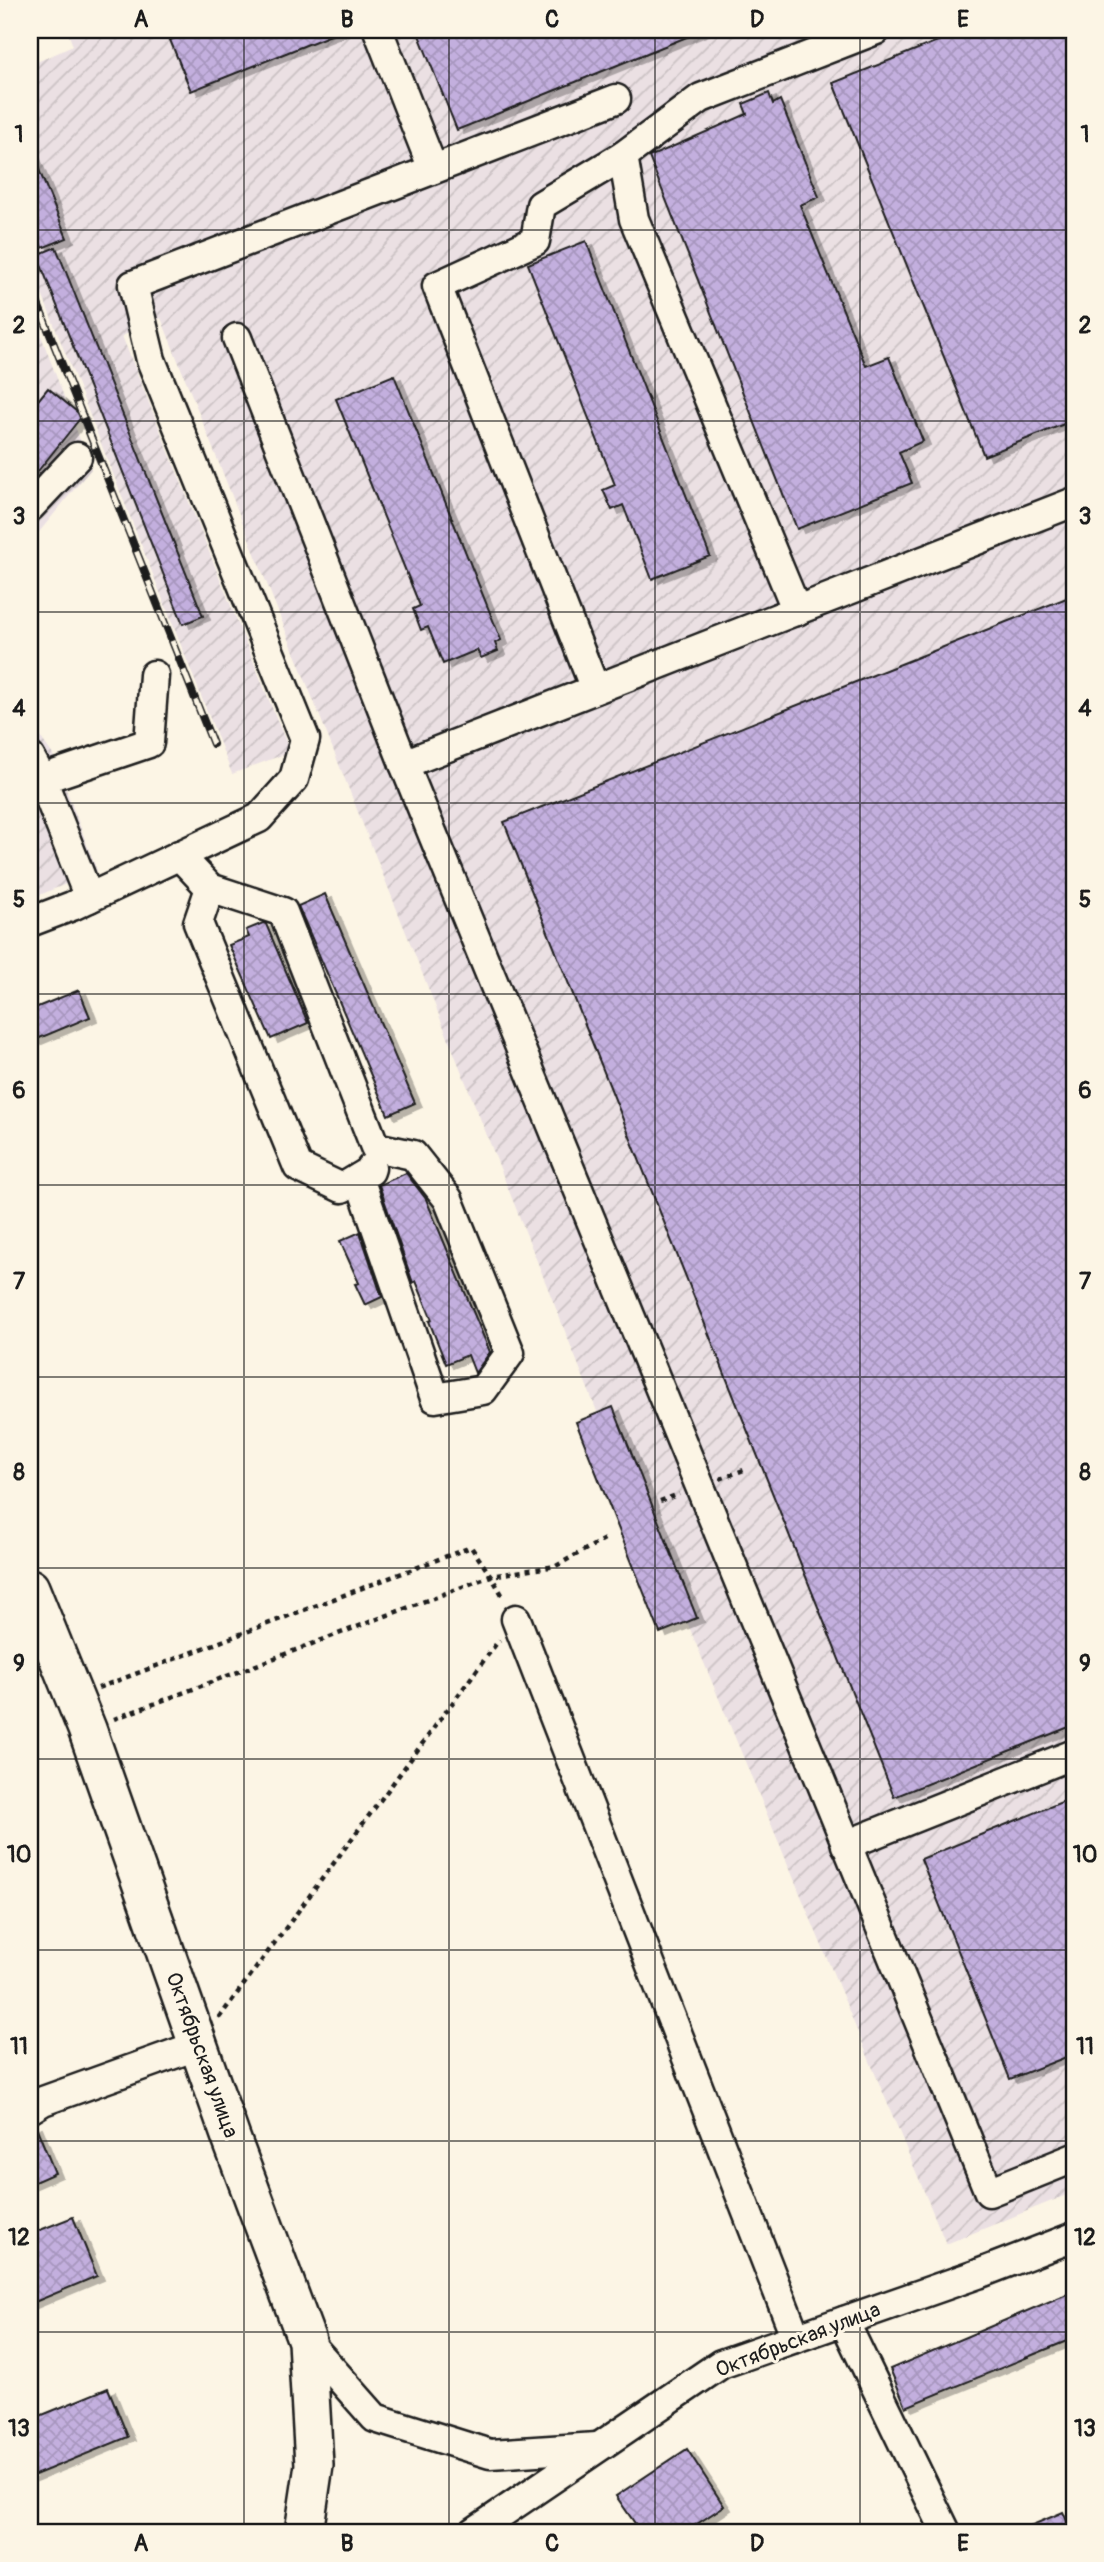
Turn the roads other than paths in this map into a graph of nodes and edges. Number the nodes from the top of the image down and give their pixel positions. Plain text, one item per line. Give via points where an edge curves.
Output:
1 (378, 30) edge
2 (876, 30) edge
3 (616, 99) dead end
4 (623, 156) junction
5 (433, 169) junction
6 (237, 338) dead end
7 (77, 457) dead end
8 (1074, 502) edge
9 (30, 507) edge
10 (797, 611) junction
11 (154, 675) dead end
12 (595, 689) junction
13 (404, 764) junction
14 (34, 773) edge
15 (179, 855) junction
16 (211, 888) junction
17 (89, 898) junction
18 (30, 922) edge
19 (375, 1147) junction
20 (359, 1178) junction
21 (30, 1588) edge
22 (516, 1619) road end
23 (1074, 1754) edge
24 (846, 1846) junction
25 (198, 2045) junction
26 (30, 2109) edge
27 (1074, 2158) edge
28 (1074, 2237) edge
29 (844, 2321) junction
30 (796, 2338) junction
31 (307, 2341) junction
32 (597, 2447) junction
33 (304, 2532) edge
34 (474, 2532) edge
35 (946, 2532) edge

1 - 5 street
2 - 4 street via 701,98
3 - 5 street
4 - 10 street via 634,219
4 - 12 street via 541,205 535,241 437,286
5 - 15 street via 134,285 151,360 305,739 294,779 259,818
6 - 13 street
7 - 9 street
8 - 10 street
10 - 12 street
11 - 14 street via 149,743
12 - 13 street
13 - 24 street
14 - 17 street
15 - 16 street
15 - 17 street
16 - 19 street via 283,912
16 - 20 street via 198,923 298,1167 342,1188
17 - 18 street
19 - 20 street via 370,1171
19 - 20 street via 413,1155 448,1199 510,1353 483,1390 435,1398
21 - 25 main road, Октябрьская улица via 81,1713
22 - 30 street
23 - 24 street
24 - 27 street via 989,2192
25 - 26 street
25 - 31 main road, Октябрьская улица
28 - 29 street, Октябрьская улица
29 - 30 street, Октябрьская улица
29 - 35 street
30 - 32 street, Октябрьская улица via 721,2364
31 - 32 street via 376,2418 490,2454
31 - 33 main road, Октябрьская улица via 314,2465
32 - 34 street, Октябрьская улица

